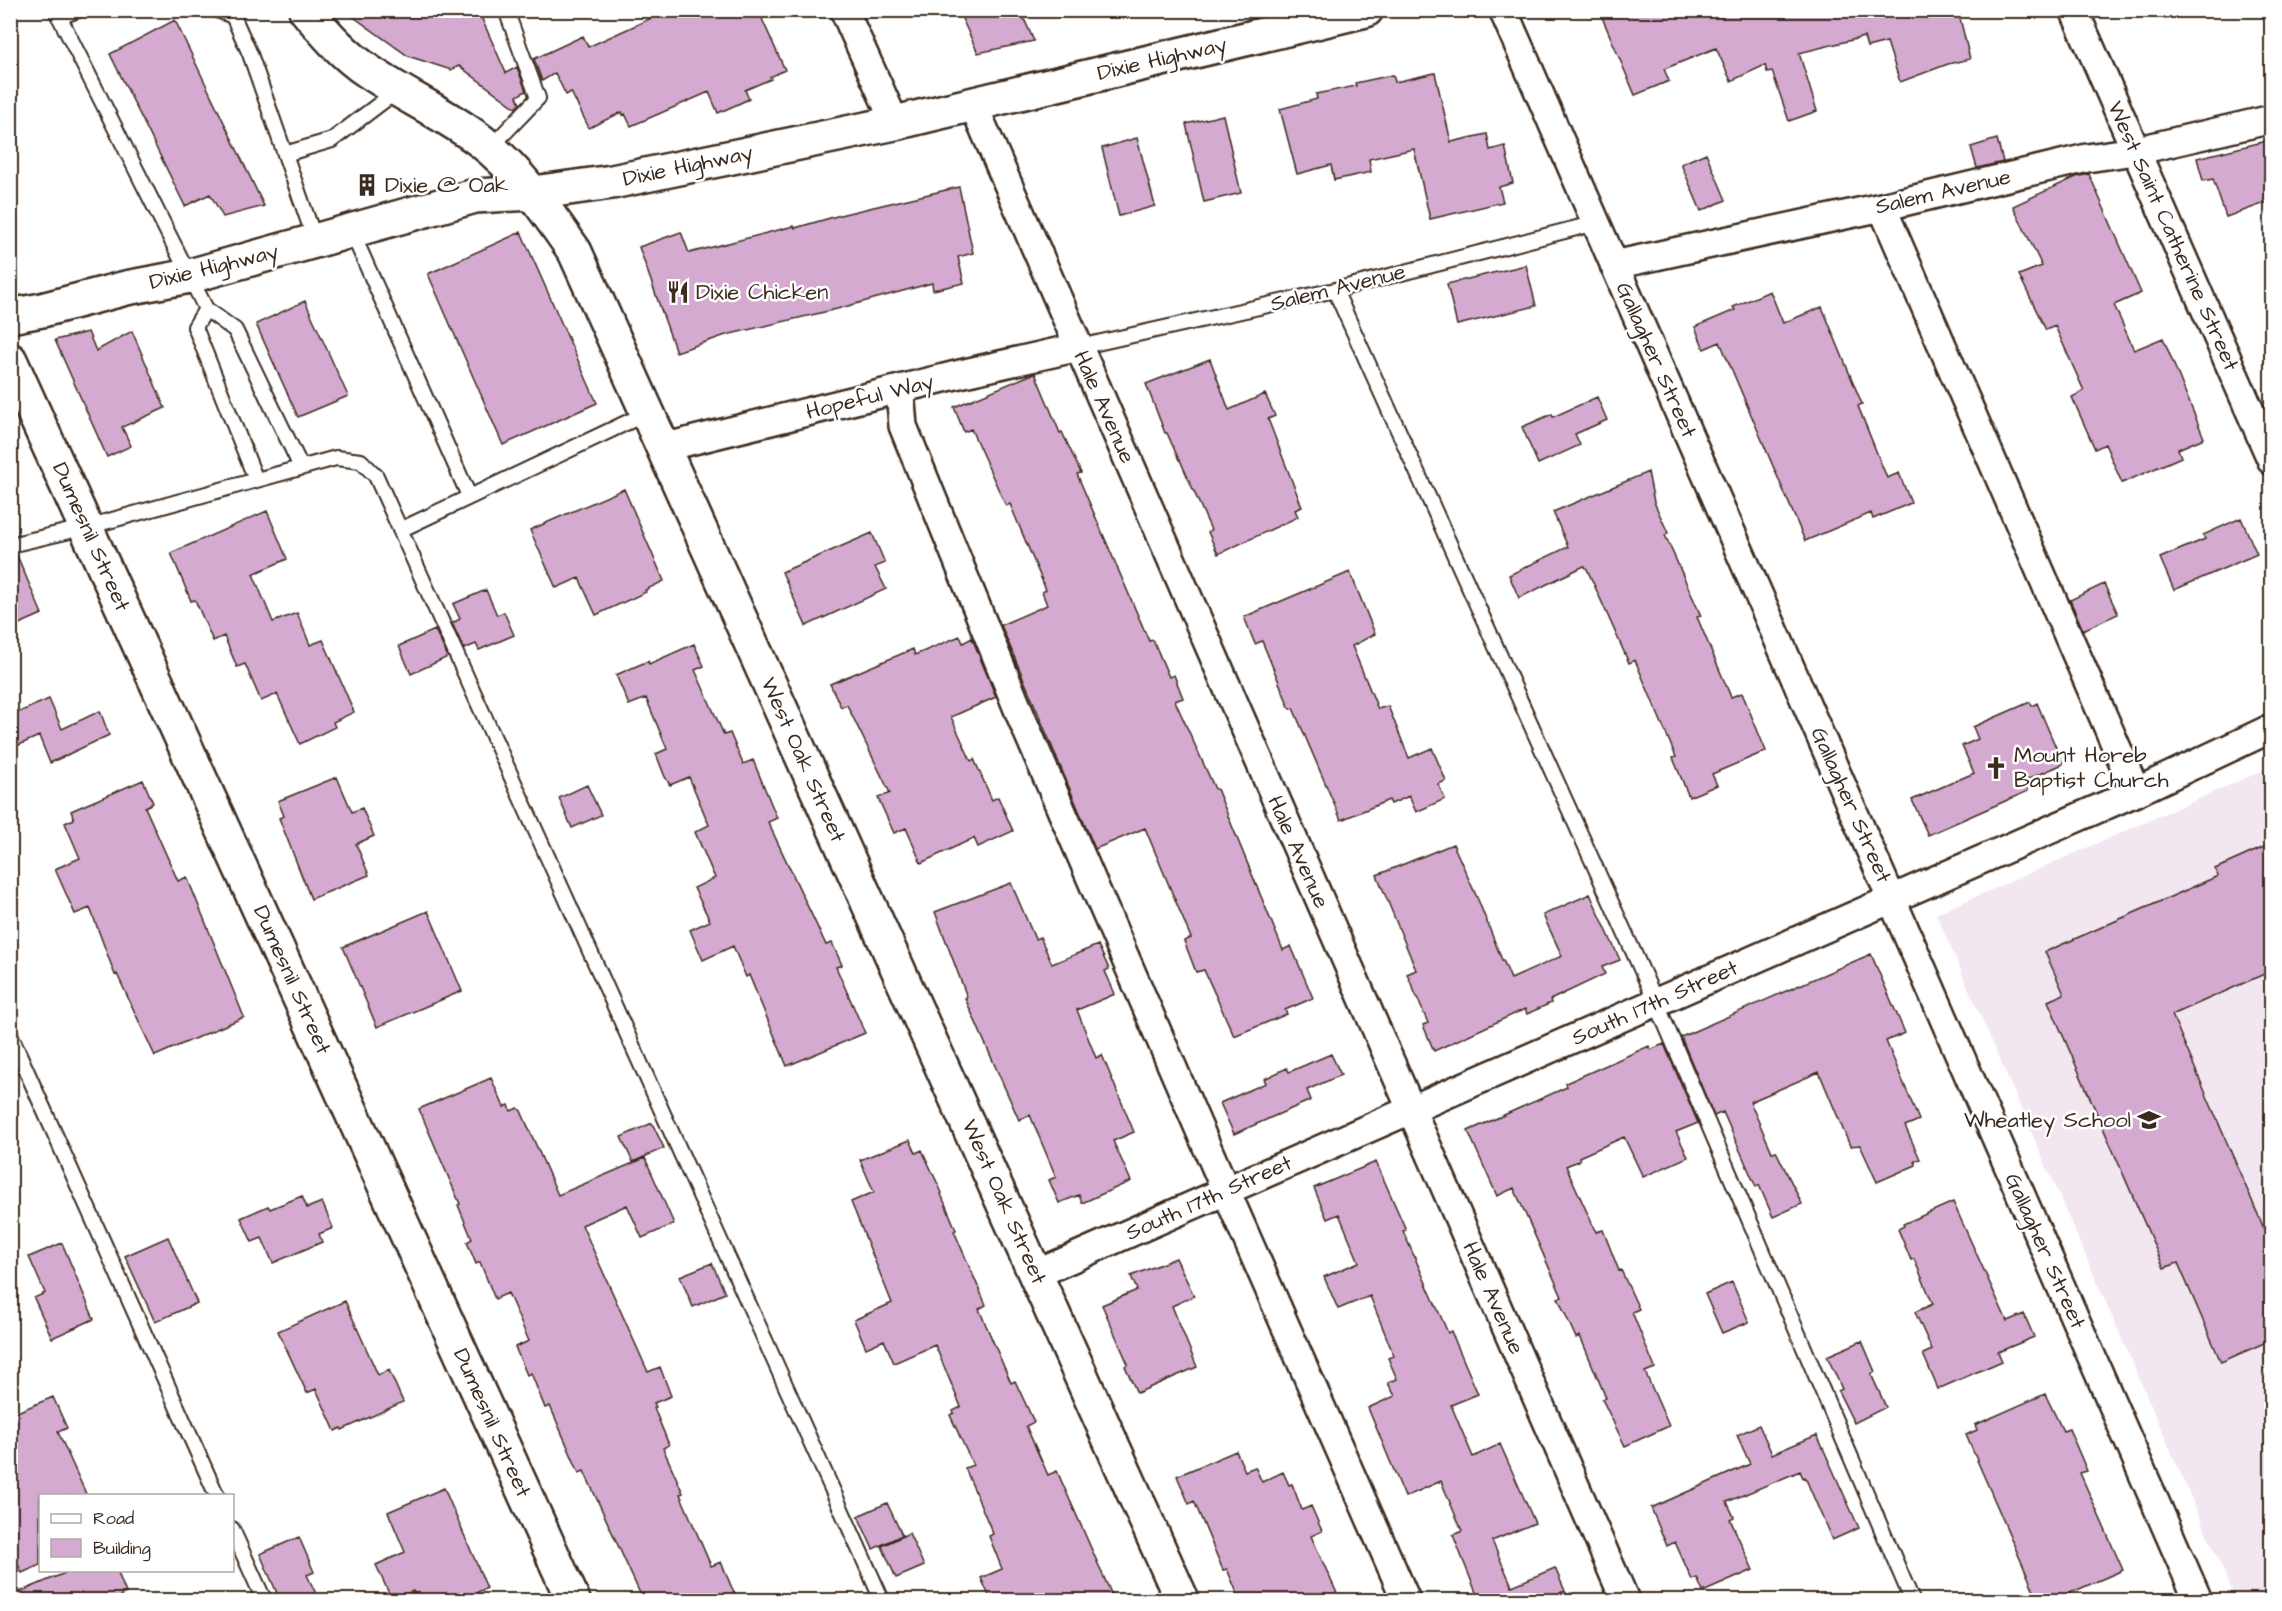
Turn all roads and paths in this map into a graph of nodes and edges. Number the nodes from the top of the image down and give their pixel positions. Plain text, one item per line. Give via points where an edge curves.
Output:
1 (78, 10) edge
2 (217, 10) edge
3 (306, 10) edge
4 (506, 10) edge
5 (844, 10) edge
6 (1366, 10) edge
7 (1503, 10) edge
8 (2074, 10) edge
9 (236, 13) edge
10 (58, 14) edge
11 (398, 90) junction
12 (973, 104) junction
13 (2271, 118) edge
14 (895, 123) junction
15 (490, 148) junction
16 (2135, 151) junction
17 (285, 154) junction
18 (533, 193) junction
19 (1882, 207) junction
20 (1596, 224) junction
21 (351, 230) junction
22 (315, 240) junction
23 (1614, 265) junction
24 (190, 276) junction
25 (1335, 290) junction
26 (206, 309) junction
27 (10, 316) edge
28 (1078, 347) junction
29 (10, 360) edge
30 (900, 389) junction
31 (647, 413) junction
32 (662, 448) junction
33 (2271, 461) edge
34 (301, 467) junction
35 (256, 480) junction
36 (470, 496) junction
37 (87, 527) junction
38 (400, 530) junction
39 (10, 545) edge
40 (2271, 728) edge
41 (2136, 792) junction
42 (1892, 898) junction
43 (1656, 1002) junction
44 (10, 1034) edge
45 (1411, 1110) junction
46 (1226, 1191) junction
47 (1036, 1274) junction
48 (217, 1494) edge
49 (234, 1533) edge
50 (264, 1600) edge
51 (573, 1600) edge
52 (882, 1600) edge
53 (1182, 1600) edge
54 (1406, 1600) edge
55 (1625, 1600) edge
56 (1912, 1600) edge
57 (2198, 1600) edge

1 - 10 lane
2 - 9 lane
3 - 11 main road, West Oak Street via 328,38
4 - 15 lane via 538,98
5 - 14 street
6 - 12 main road, Dixie Highway
7 - 20 street, Gallagher Street
8 - 16 street, West Saint Catherine Street
9 - 17 lane
10 - 24 lane
11 - 15 main road, West Oak Street
11 - 17 lane via 332,140
12 - 14 main road, Dixie Highway
12 - 28 street, Hale Avenue
13 - 16 street, Salem Avenue
14 - 18 main road, Dixie Highway via 612,182
15 - 18 main road, West Oak Street
16 - 19 street, Salem Avenue via 2088,158
16 - 33 street, West Saint Catherine Street
17 - 22 lane
18 - 21 main road, Dixie Highway via 475,196
18 - 31 main road, West Oak Street via 575,252
19 - 23 street, Salem Avenue
19 - 41 street
20 - 23 street, Gallagher Street
20 - 25 lane, Salem Avenue
21 - 22 main road, Dixie Highway
21 - 36 lane
22 - 24 main road, Dixie Highway
23 - 42 street, Gallagher Street
24 - 26 lane
24 - 27 main road, Dixie Highway
25 - 28 lane, Salem Avenue
25 - 43 lane
26 - 34 lane via 235,330
26 - 35 lane via 195,327
28 - 30 street, Hopeful Way
28 - 45 street, Hale Avenue
29 - 37 main road, Dumesnil Street
30 - 32 street, Hopeful Way
30 - 46 street via 903,426 1018,708
31 - 32 main road, West Oak Street
31 - 36 lane
32 - 47 main road, West Oak Street
34 - 35 lane
34 - 38 lane via 336,458 361,461 376,476
35 - 37 lane
36 - 38 lane
37 - 39 lane
37 - 51 main road, Dumesnil Street
38 - 52 lane
40 - 41 street, South 17th Street
41 - 42 street, South 17th Street
42 - 43 street, South 17th Street
42 - 57 street, Gallagher Street
43 - 45 street, South 17th Street
43 - 56 lane
44 - 48 lane
45 - 46 street, South 17th Street
45 - 55 street, Hale Avenue
46 - 47 street, South 17th Street
46 - 54 street
47 - 53 main road, West Oak Street
49 - 50 lane

